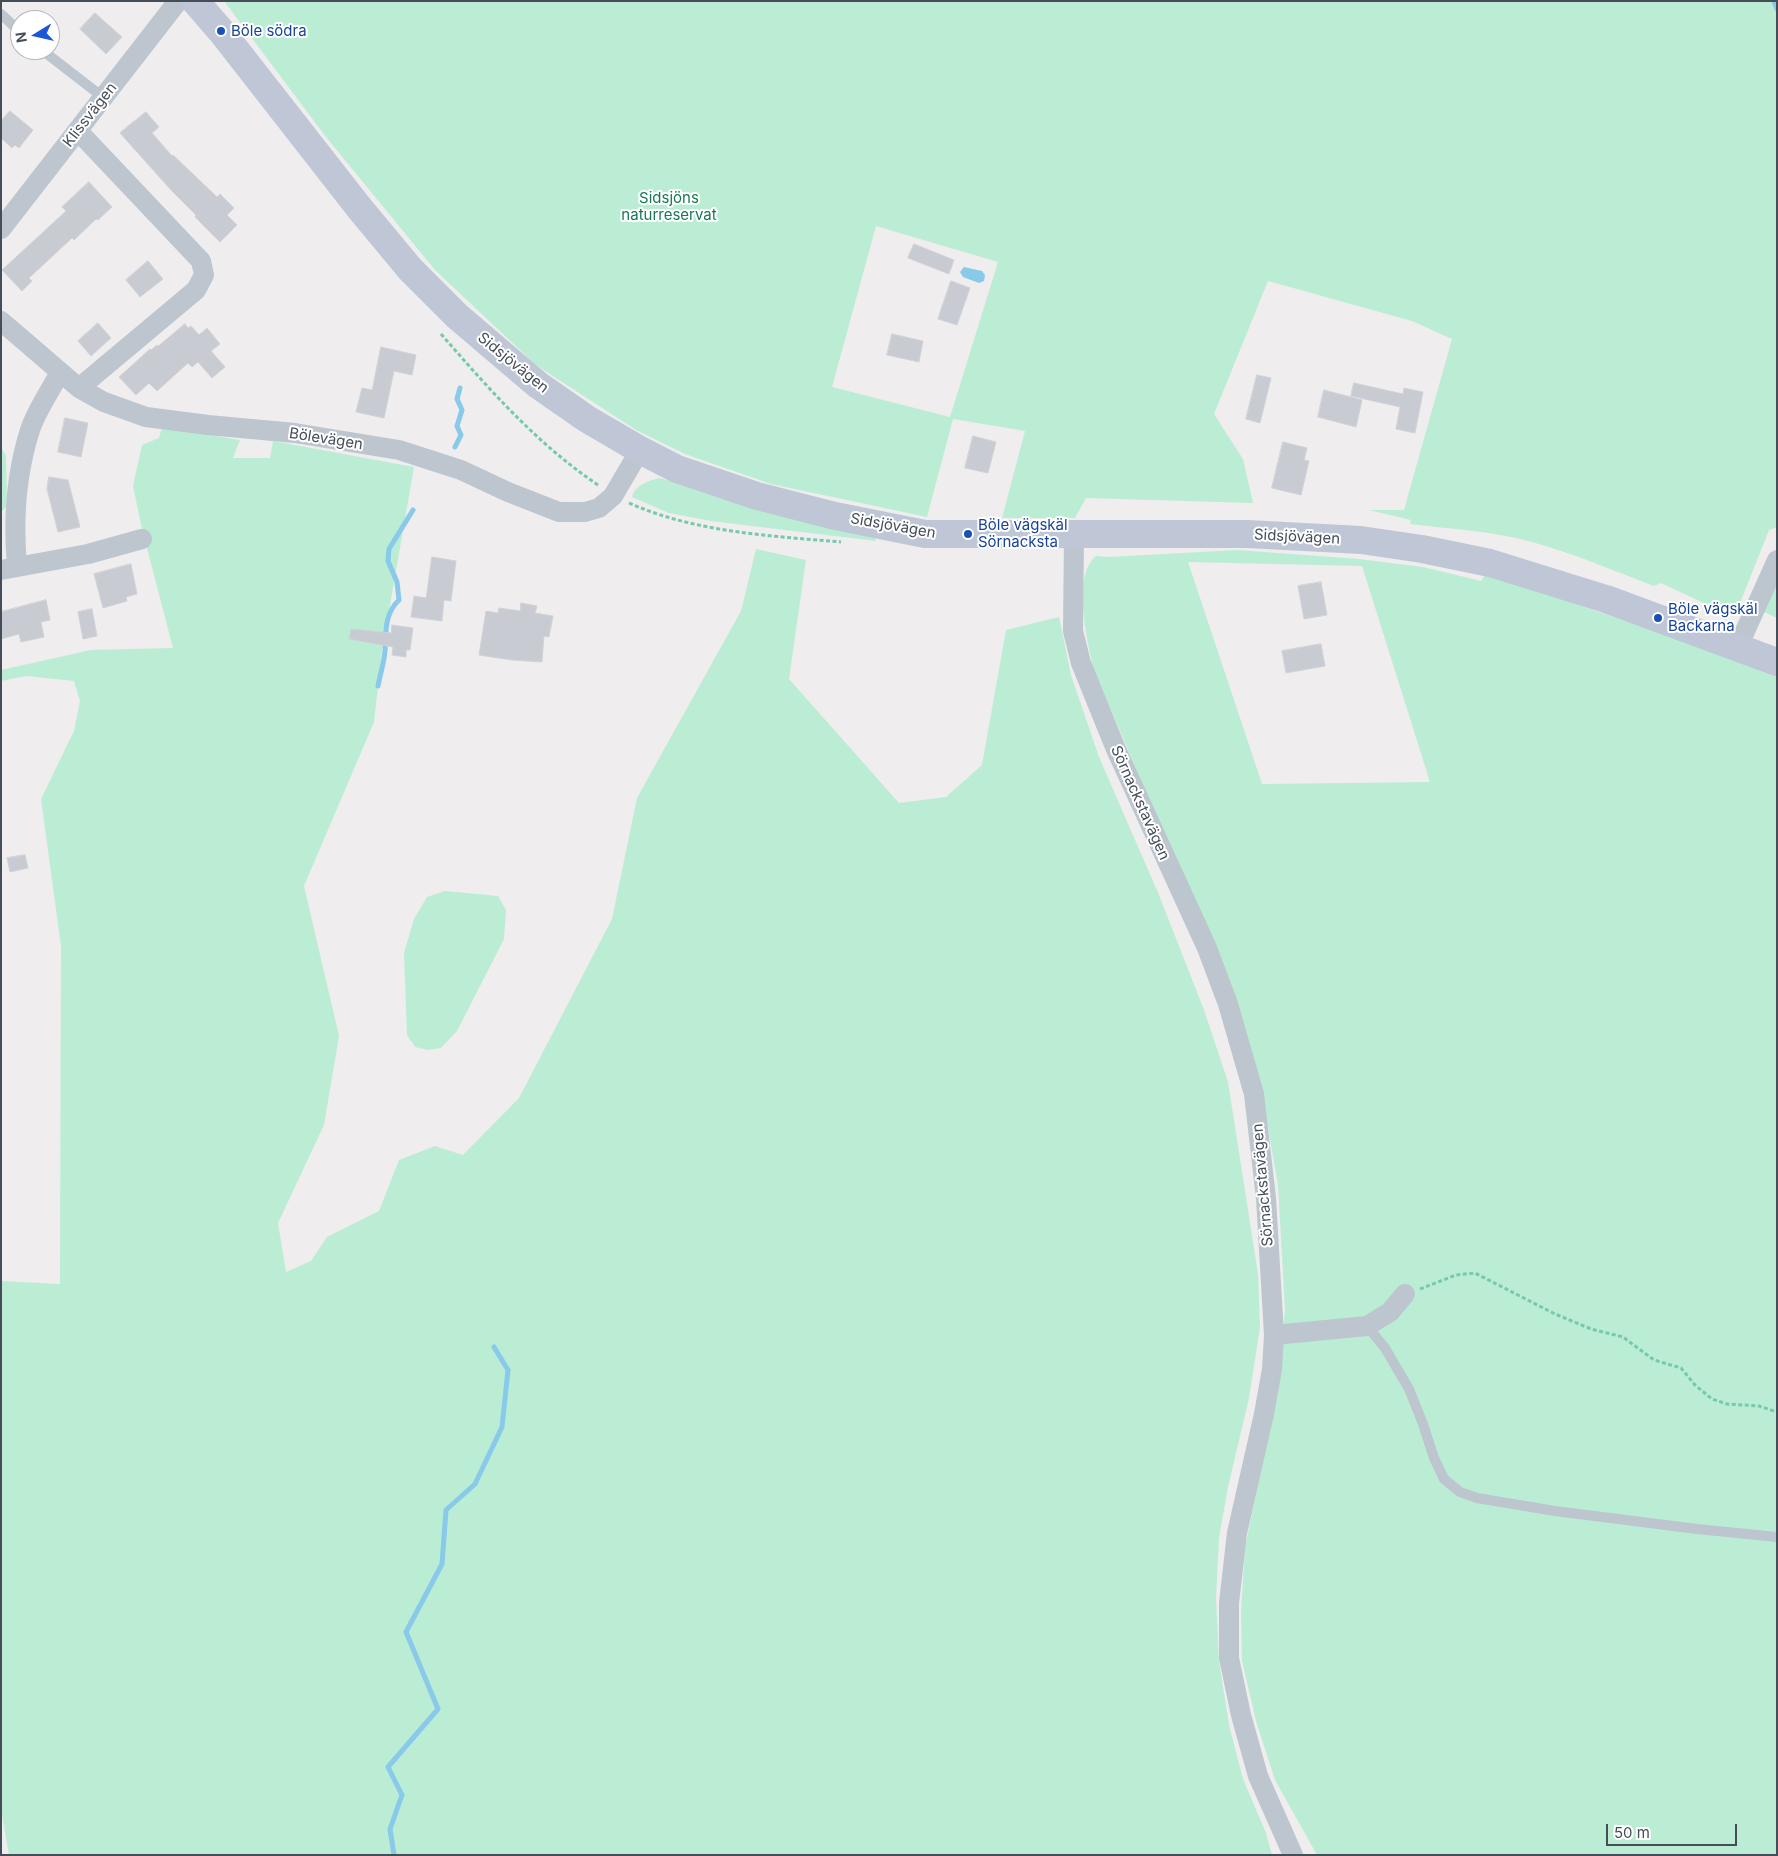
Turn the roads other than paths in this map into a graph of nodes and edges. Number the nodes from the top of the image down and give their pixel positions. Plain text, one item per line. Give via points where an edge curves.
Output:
1 (178, 1) edge
2 (195, 1) edge
3 (55, 60) edge
4 (104, 98) junction
5 (78, 131) junction
6 (1, 229) edge
7 (1, 321) edge
8 (60, 372) junction
9 (79, 388) junction
10 (640, 450) junction
11 (1074, 535) junction
12 (142, 539) dead end
13 (1777, 560) edge
14 (9, 568) edge
15 (1736, 649) junction
16 (1777, 662) edge
17 (1405, 1294) road end
18 (1367, 1326) junction
19 (1274, 1335) junction
20 (1777, 1537) edge
21 (1293, 1855) edge

1 - 4 street, Klissvägen
2 - 10 main road, Sidsjövägen via 361,210 424,282 538,385
3 - 4 lane
4 - 5 street, Klissvägen
5 - 6 street, Klissvägen
5 - 9 street via 201,261 204,275 196,290
7 - 8 street, Bölevägen
8 - 9 street, Bölevägen
8 - 14 street via 30,429
9 - 10 street, Bölevägen via 104,402 146,417 296,433 399,450 461,470 559,512 585,512 598,508 614,496
10 - 11 main road, Sidsjövägen via 677,469 757,496 925,534
11 - 15 main road, Sidsjövägen via 1247,534 1361,540 1422,549 1490,563 1606,599
11 - 19 street, Sörnackstavägen via 1074,631 1081,664 1115,747 1207,948 1228,1004 1254,1094 1266,1198
12 - 14 street via 88,554
13 - 15 street
15 - 16 main road, Sidsjövägen
17 - 18 street via 1390,1312
18 - 19 street
18 - 20 lane via 1385,1348 1409,1389 1444,1480 1460,1492 1477,1498 1555,1511
19 - 21 street, Sörnackstavägen via 1264,1414 1237,1533 1229,1604 1229,1658 1258,1776

